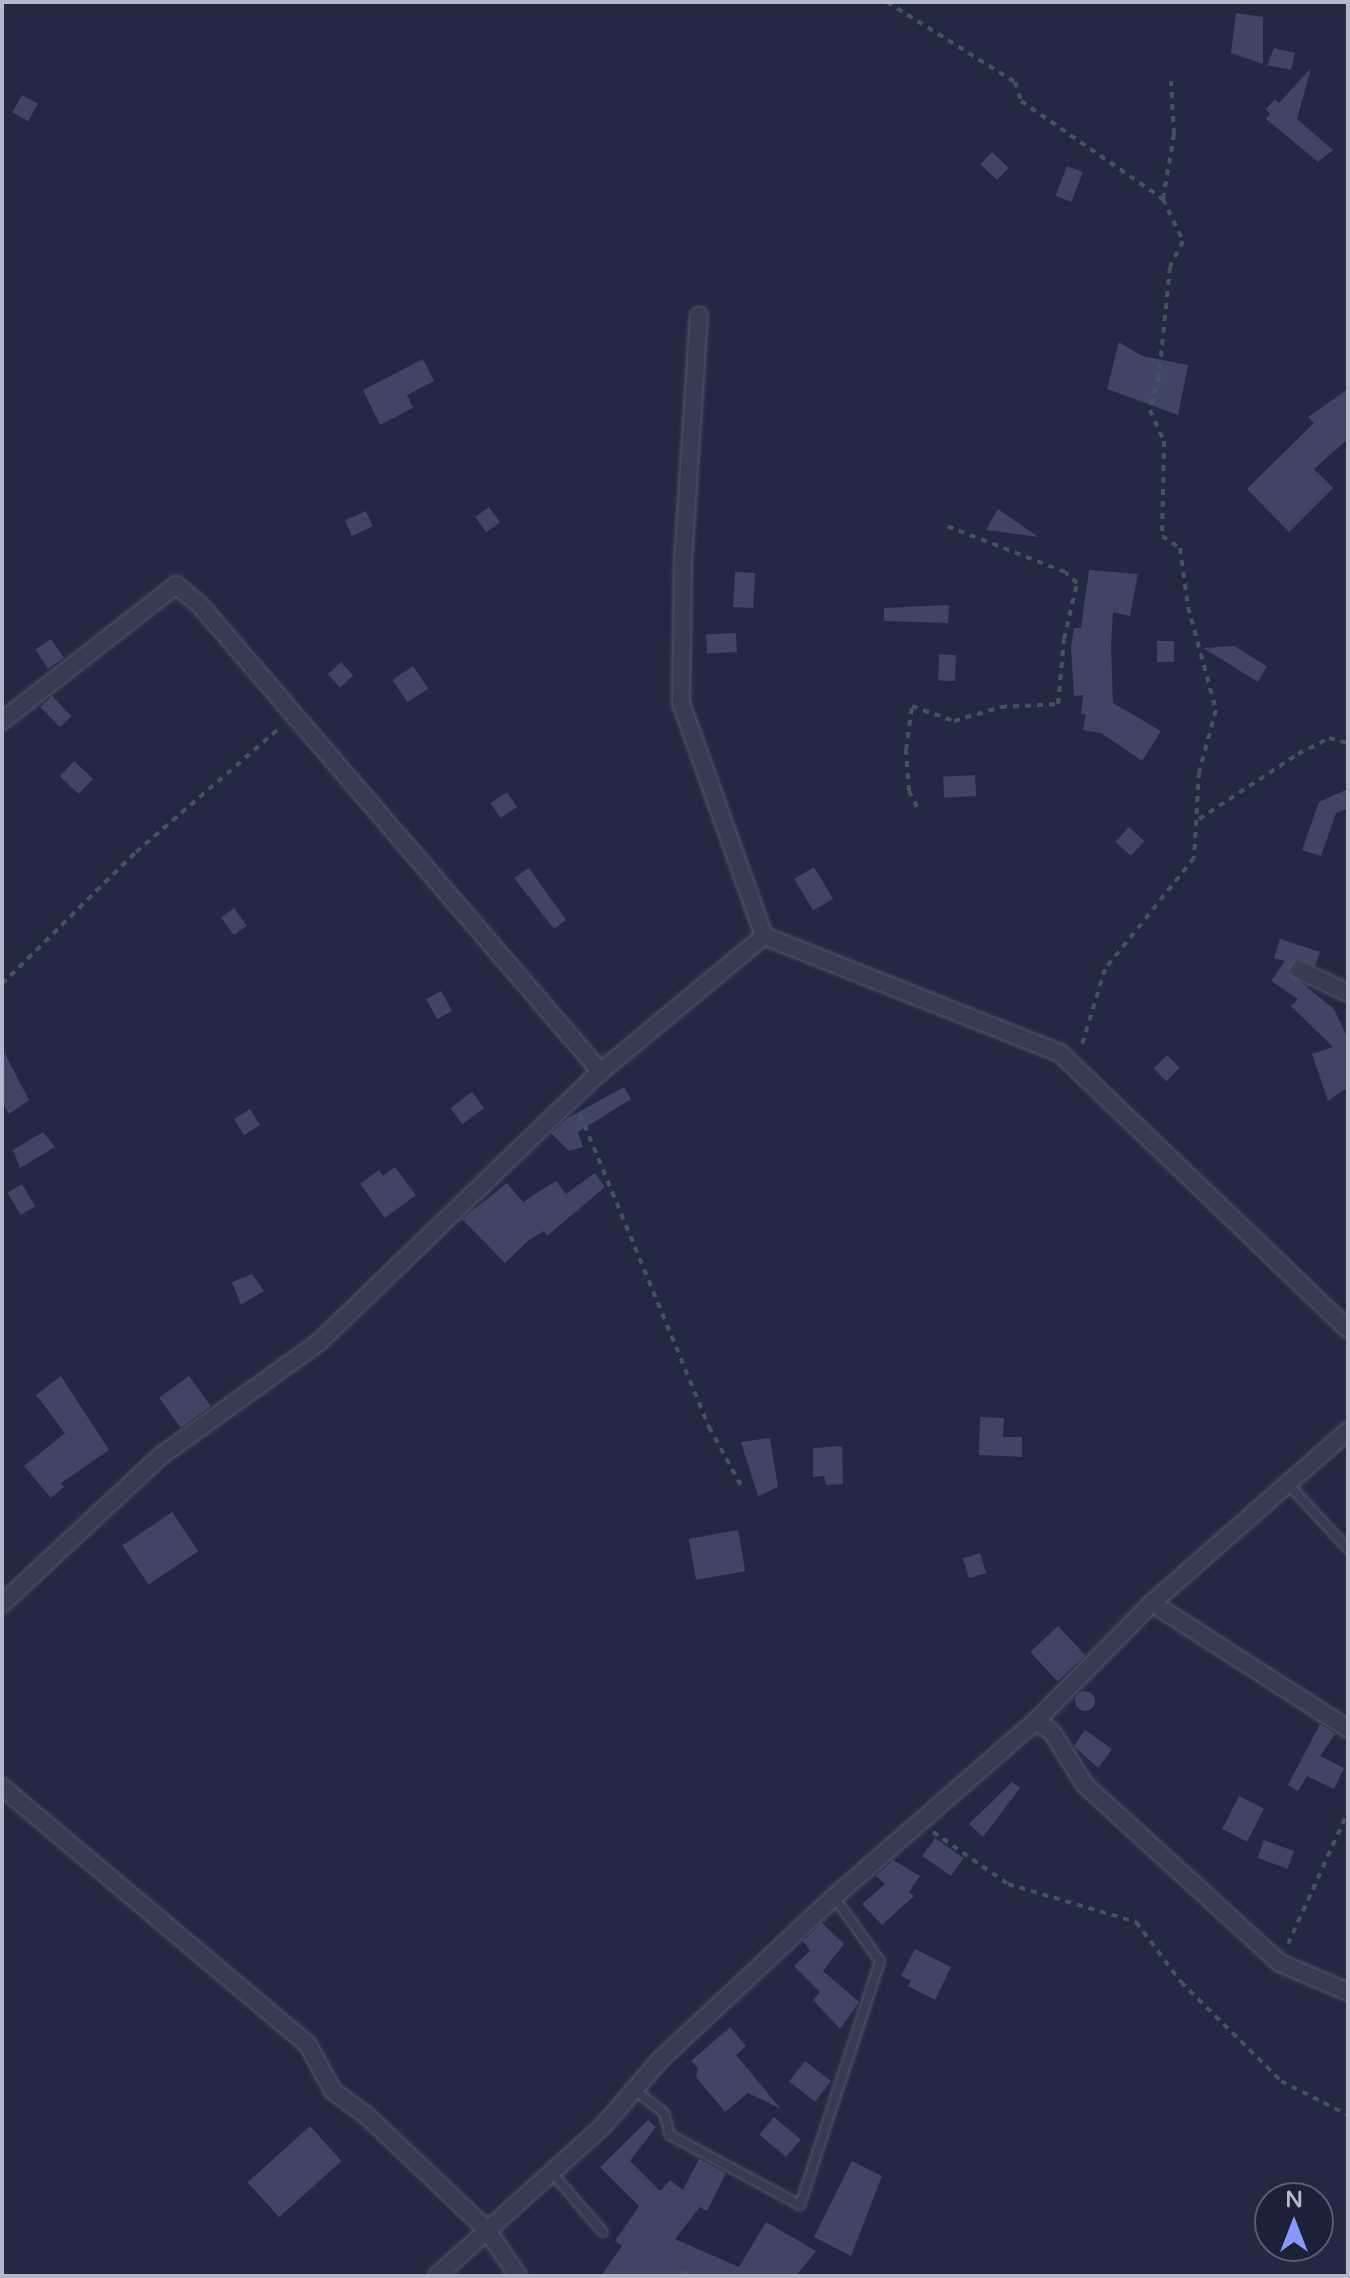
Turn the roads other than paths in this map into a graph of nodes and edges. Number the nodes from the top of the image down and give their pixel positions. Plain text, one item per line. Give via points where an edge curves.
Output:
1 (699, 316) dead end
2 (2, 721) edge
3 (764, 936) junction
4 (1299, 970) dead end
5 (1348, 993) edge
6 (601, 1072) junction
7 (1348, 1329) edge
8 (1348, 1431) edge
9 (1288, 1484) junction
10 (1348, 1549) edge
11 (1152, 1603) junction
12 (2, 1604) edge
13 (1036, 1721) junction
14 (1348, 1729) edge
15 (2, 1787) edge
16 (834, 1897) junction
17 (1348, 1992) edge
18 (635, 2089) junction
19 (552, 2172) junction
20 (487, 2230) junction
21 (603, 2232) dead end
22 (437, 2276) edge
23 (518, 2276) edge

1 - 3 street via 683,561 681,703
2 - 6 street via 176,585 199,604
3 - 6 street
3 - 7 street via 1060,1053
4 - 5 street
6 - 12 street via 318,1343 162,1455
8 - 9 street
9 - 10 lane
9 - 11 street
11 - 13 street
11 - 14 street
13 - 16 street
13 - 17 street via 1052,1732 1085,1785 1280,1963
15 - 20 street via 308,2045 333,2091 366,2115
16 - 18 street
16 - 18 lane via 880,1961 800,2205 670,2135 664,2113
18 - 19 street
19 - 20 street
19 - 21 lane
20 - 22 street
20 - 23 street

